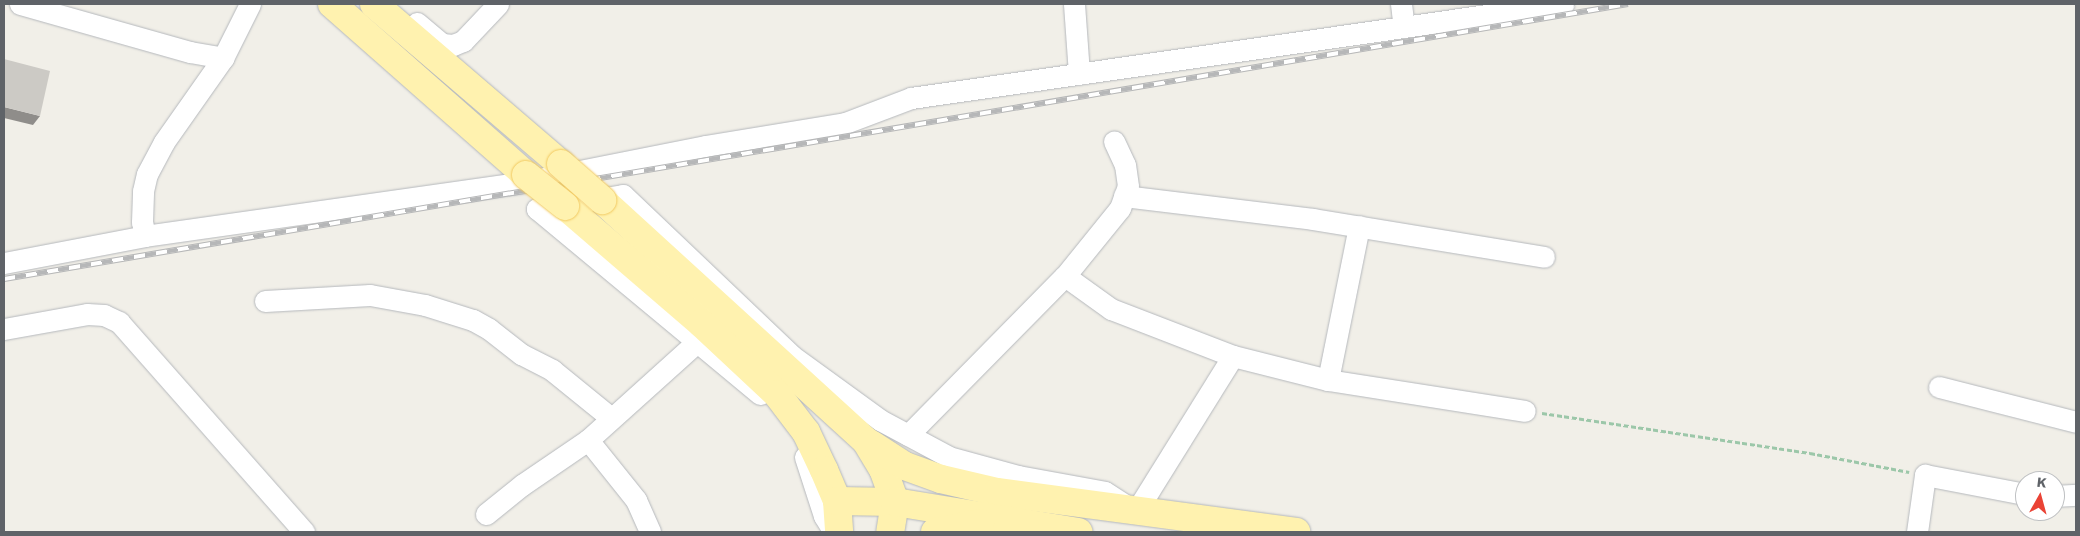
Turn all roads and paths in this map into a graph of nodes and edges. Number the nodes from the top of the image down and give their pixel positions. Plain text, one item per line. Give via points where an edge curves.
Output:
1 (20, 4) edge
2 (250, 4) edge
3 (332, 4) edge
4 (374, 4) edge
5 (393, 4) edge
6 (498, 4) edge
7 (1074, 4) edge
8 (1401, 4) edge
9 (1563, 4) edge
10 (1404, 27) junction
11 (224, 58) junction
12 (1079, 74) junction
13 (1114, 141) dead end
14 (1124, 196) junction
15 (1359, 226) junction
16 (145, 236) junction
17 (1544, 257) dead end
18 (4, 263) edge
19 (1065, 276) junction
20 (265, 301) dead end
21 (4, 329) edge
22 (697, 342) junction
23 (1232, 356) junction
24 (1328, 380) junction
25 (1939, 387) dead end
26 (1525, 411) joint
27 (611, 418) junction
28 (2076, 422) edge
29 (908, 435) junction
30 (588, 440) junction
31 (866, 441) junction
32 (1926, 475) junction
33 (2015, 492) edge
34 (837, 501) junction
35 (894, 502) junction
36 (486, 514) dead end
37 (1134, 517) edge
38 (1011, 521) junction
39 (304, 532) edge
40 (650, 532) edge
41 (834, 532) edge
42 (839, 532) edge
43 (890, 532) edge
44 (935, 532) edge
45 (1078, 532) edge
46 (1296, 532) edge
47 (1917, 532) edge

1 - 11 street via 190,52
2 - 11 street
3 - 34 main road, bridge via 526,175 701,322 777,394 806,432
4 - 31 main road, bridge via 562,164
5 - 6 street via 447,45 463,41
7 - 12 street
8 - 10 street
9 - 10 street
10 - 12 street
11 - 16 street via 164,142 147,174 143,191
12 - 16 street via 911,98 845,123 705,146 524,182
13 - 14 street via 1126,165 1128,186
14 - 15 street
14 - 19 street via 1120,208
15 - 17 street
15 - 24 street
16 - 18 street
19 - 23 street via 1111,309
19 - 29 street
20 - 27 street via 370,295 425,305 473,320 521,354 552,370
21 - 39 street via 87,314 119,322
22 - 27 street
22 - 29 street via 537,208 623,195 792,356 880,420
22 - 41 street via 768,401 796,435 811,470 824,516
23 - 24 street
23 - 37 street
24 - 26 street
25 - 28 street
26 - 32 path via 1810,453
27 - 30 street
29 - 37 street via 949,457 1018,476 1105,492
30 - 36 street
30 - 40 street via 636,500
31 - 35 main road via 883,469
31 - 37 main road via 905,466 941,479
32 - 33 street
32 - 47 street
34 - 35 main road
34 - 42 main road
35 - 38 main road
35 - 43 main road
37 - 46 main road
38 - 44 main road
38 - 45 main road

